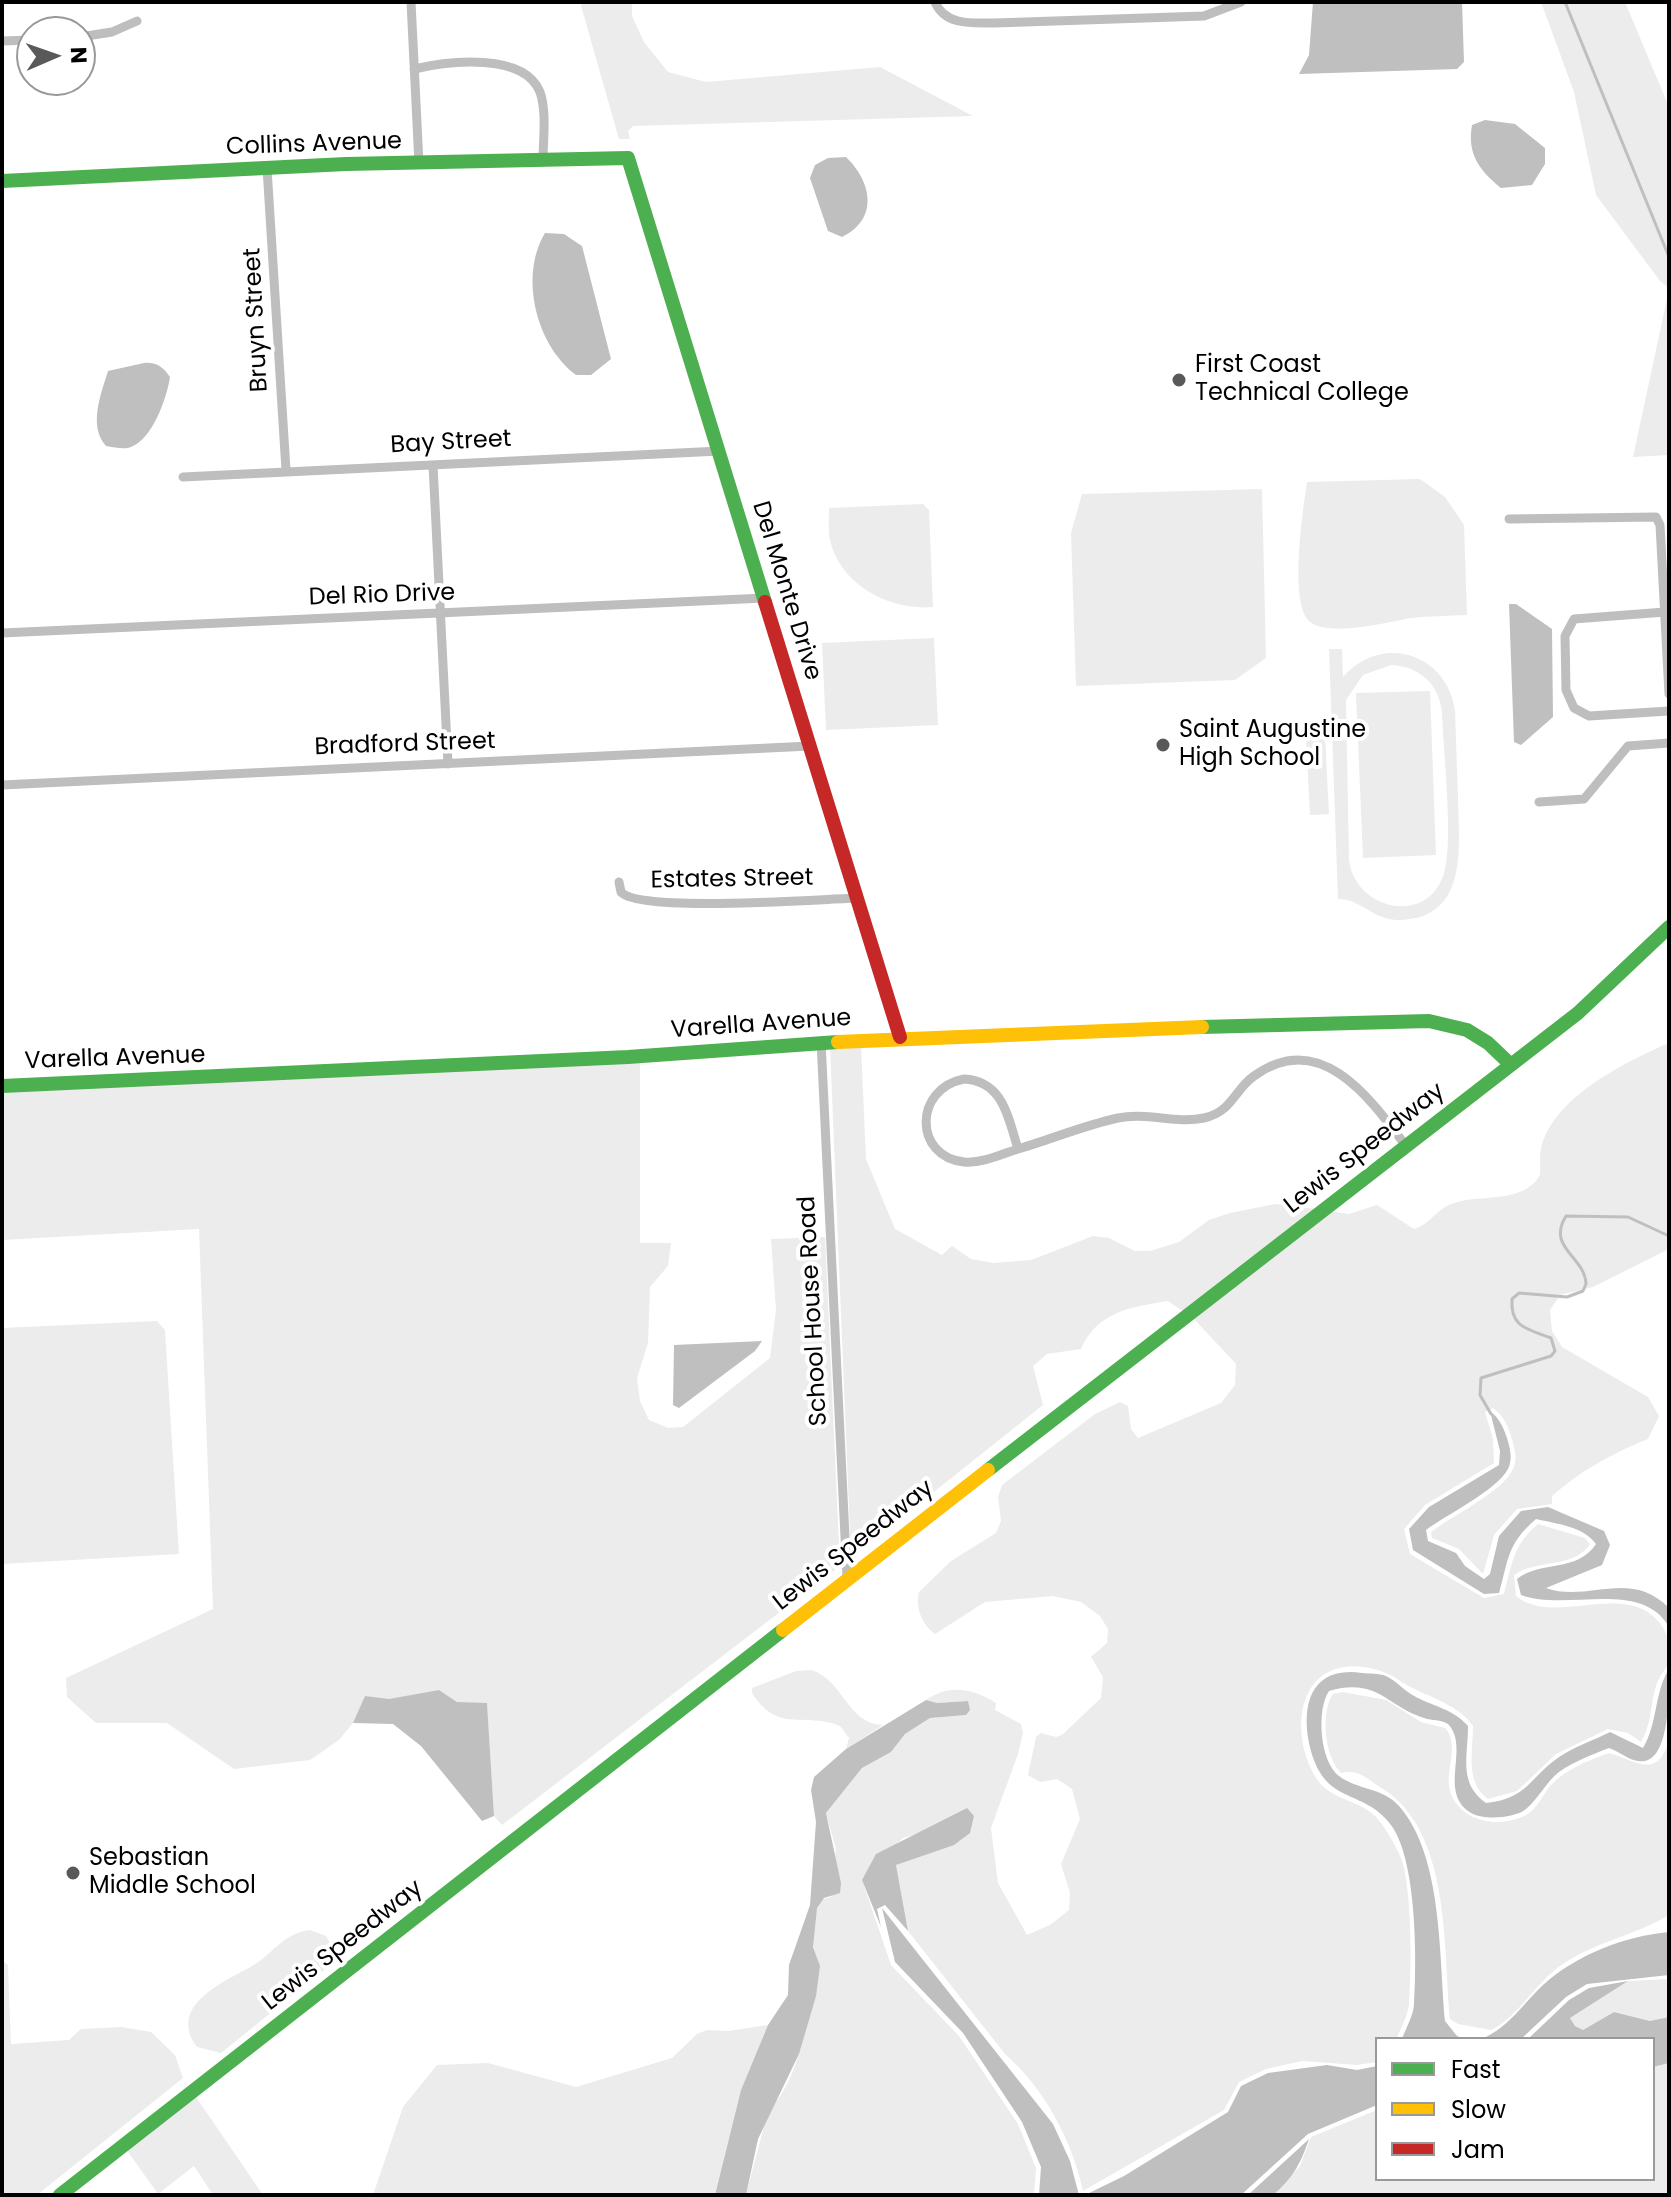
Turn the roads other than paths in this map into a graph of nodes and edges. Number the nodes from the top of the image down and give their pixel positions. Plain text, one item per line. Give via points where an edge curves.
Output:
1 (411, 2) edge
2 (935, 2) edge
3 (1241, 2) edge
4 (137, 21) dead end
5 (96, 34) edge
6 (414, 69) junction
7 (628, 158) joint
8 (543, 161) junction
9 (419, 164) junction
10 (267, 168) junction
11 (2, 181) edge
12 (720, 451) junction
13 (433, 465) junction
14 (286, 470) junction
15 (183, 477) dead end
16 (1509, 519) dead end
17 (765, 598) junction
18 (1665, 612) junction
19 (439, 614) junction
20 (2, 633) edge
21 (1669, 694) edge
22 (1669, 711) edge
23 (1669, 743) edge
24 (810, 746) junction
25 (448, 764) junction
26 (2, 785) edge
27 (1539, 802) dead end
28 (619, 882) dead end
29 (858, 898) junction
30 (1669, 927) edge
31 (900, 1037) junction
32 (821, 1041) junction
33 (1509, 1063) junction
34 (2, 1086) edge
35 (1406, 1146) junction
36 (1018, 1149) junction
37 (847, 1578) junction
38 (60, 2195) edge

1 - 6 street
2 - 3 street via 949,18 981,23 1204,16
4 - 5 street
6 - 8 street via 484,63 523,72 540,94
6 - 9 street
7 - 8 street, Collins Avenue
7 - 12 street, Del Monte Drive
8 - 9 street, Collins Avenue
9 - 10 street, Collins Avenue
10 - 11 street, Collins Avenue
10 - 14 street, Bruyn Street
12 - 13 street, Bay Street
12 - 17 street, Del Monte Drive
13 - 14 street, Bay Street
13 - 19 street
14 - 15 street, Bay Street
16 - 18 street via 1656,517
17 - 19 street, Del Rio Drive
17 - 24 street, Del Monte Drive
18 - 21 street
18 - 22 street via 1574,619 1565,636 1566,690 1574,708 1589,716
19 - 20 street, Del Rio Drive
19 - 25 street
23 - 27 street via 1628,746 1584,799
24 - 25 street, Bradford Street
24 - 29 street, Del Monte Drive
25 - 26 street, Bradford Street
28 - 29 street, Estates Street via 621,892 633,901
29 - 31 street, Del Monte Drive
30 - 33 street, Lewis Speedway via 1589,1004
31 - 32 street, Varella Avenue
31 - 33 street, Varella Avenue via 1433,1020 1477,1032
32 - 34 street, Varella Avenue via 628,1057
32 - 37 street, School House Road
33 - 35 street, Lewis Speedway
35 - 36 street via 1349,1079 1323,1063 1295,1061 1252,1077 1221,1113 1201,1119 1118,1118
35 - 37 street, Lewis Speedway
36 - 36 street via 973,1162 944,1155 927,1129 930,1100 953,1081 983,1083 1004,1105
37 - 38 street, Lewis Speedway

